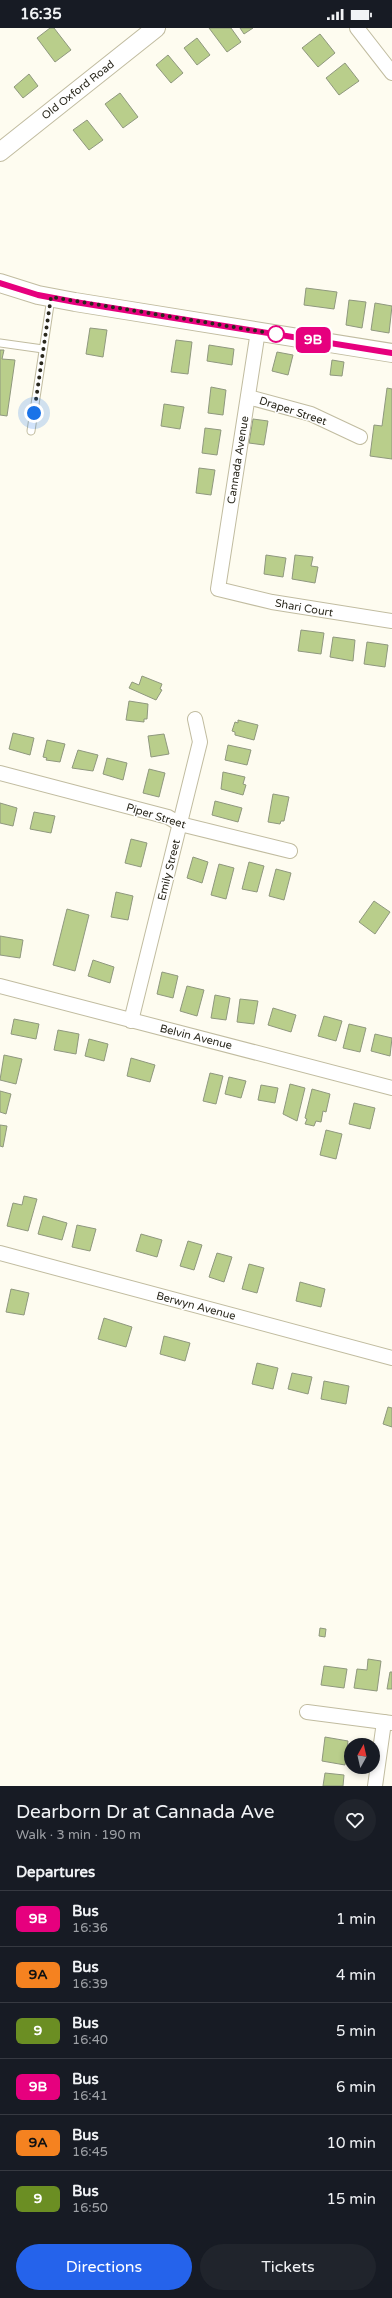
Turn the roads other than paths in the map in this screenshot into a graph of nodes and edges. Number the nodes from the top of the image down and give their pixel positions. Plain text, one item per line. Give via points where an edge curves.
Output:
1 (156, 28) edge
2 (357, 28) edge
3 (392, 73) edge
4 (0, 152) edge
5 (0, 283) edge
6 (51, 297) junction
7 (258, 331) junction
8 (0, 343) edge
9 (43, 349) junction
10 (392, 353) edge
11 (248, 396) junction
12 (31, 431) dead end
13 (360, 437) dead end
14 (218, 589) joint
15 (392, 621) edge
16 (195, 719) dead end
17 (0, 772) edge
18 (180, 824) junction
19 (290, 850) dead end
20 (0, 986) edge
21 (131, 1021) junction
22 (392, 1088) edge
23 (0, 1253) edge
24 (392, 1358) edge
25 (307, 1712) dead end
26 (388, 1722) edge
27 (376, 1786) edge

1 - 4 street, Old Oxford Road
2 - 3 street
5 - 6 street
6 - 7 street
6 - 9 lane
7 - 10 street
7 - 11 street, Cannada Avenue
8 - 9 lane
9 - 12 lane
11 - 13 street, Draper Street via 311,414
11 - 14 street, Cannada Avenue
14 - 15 street, Shari Court via 272,602
16 - 18 street, Emily Street via 200,742
17 - 18 street, Piper Street via 168,817
18 - 19 street, Piper Street
18 - 21 street, Emily Street
20 - 21 street, Belvin Avenue
21 - 22 street, Belvin Avenue
23 - 24 street, Berwyn Avenue
25 - 26 street
26 - 27 street

